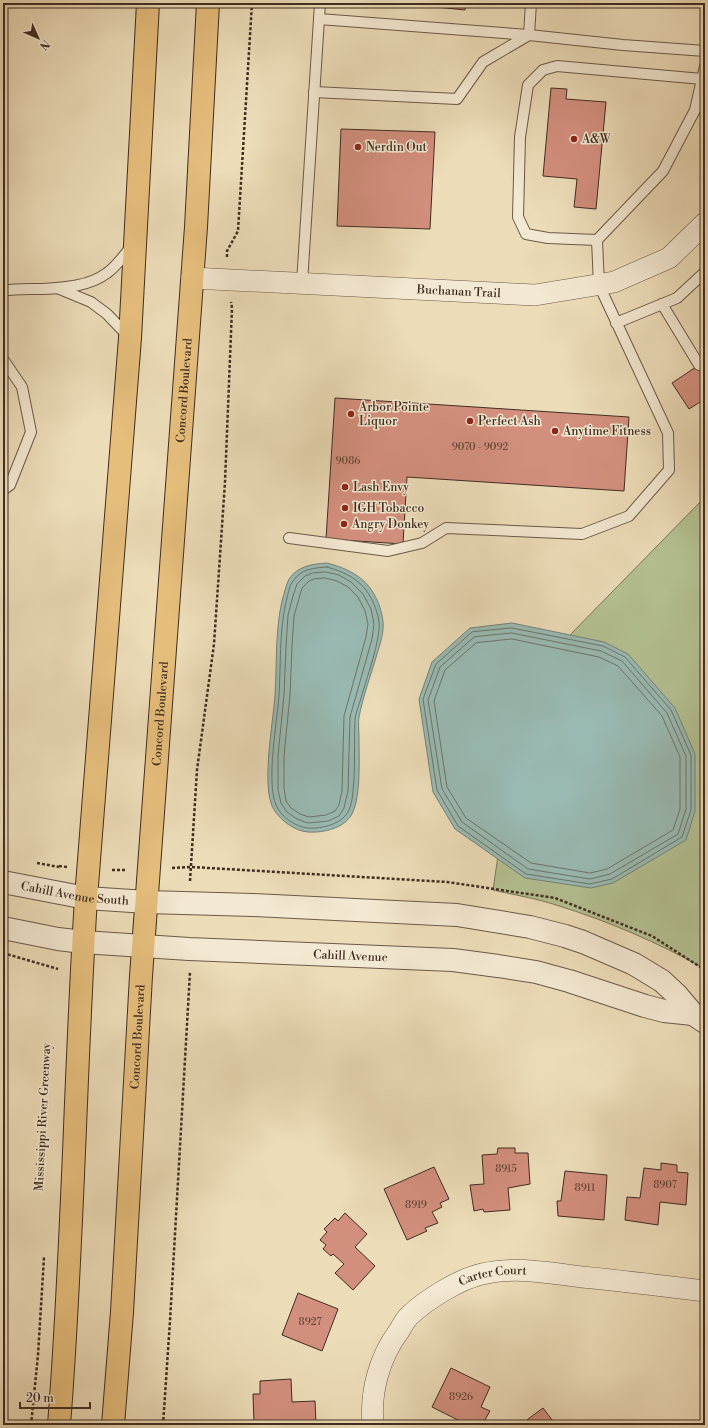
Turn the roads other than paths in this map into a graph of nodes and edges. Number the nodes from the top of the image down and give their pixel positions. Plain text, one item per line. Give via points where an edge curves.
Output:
1 (148, 3) edge
2 (208, 3) edge
3 (320, 3) edge
4 (531, 3) edge
5 (319, 19) junction
6 (529, 35) junction
7 (705, 51) edge
8 (705, 66) edge
9 (702, 79) junction
10 (314, 92) junction
11 (705, 223) edge
12 (597, 240) junction
13 (135, 241) junction
14 (705, 272) edge
15 (192, 278) junction
16 (302, 283) junction
17 (599, 285) junction
18 (57, 288) junction
19 (3, 291) edge
20 (662, 304) junction
21 (616, 323) junction
22 (130, 338) junction
23 (3, 359) edge
24 (699, 365) dead end
25 (3, 490) edge
26 (289, 538) dead end
27 (3, 882) edge
28 (86, 898) junction
29 (147, 902) junction
30 (3, 928) edge
31 (83, 942) junction
32 (143, 946) junction
33 (699, 1018) edge
34 (705, 1290) edge
35 (59, 1425) edge
36 (113, 1425) edge
37 (373, 1425) edge

1 - 13 main road
2 - 15 main road, Concord Boulevard
3 - 5 lane
4 - 6 lane
5 - 6 lane
5 - 10 lane
6 - 7 lane
6 - 10 lane via 483,62 457,99
8 - 9 lane
9 - 12 lane via 696,110 663,171
9 - 12 lane via 557,66 543,70 528,85 520,137 518,217 526,234 548,238
10 - 16 lane
11 - 17 street, Buchanan Trail via 669,258 614,282
12 - 17 lane
13 - 18 lane via 108,273 97,280
13 - 22 main road
14 - 20 lane via 677,298
15 - 16 street, Buchanan Trail
15 - 29 main road, Concord Boulevard
16 - 17 street, Buchanan Trail via 535,295
17 - 21 lane
18 - 19 lane
18 - 22 lane via 92,302
20 - 21 lane
20 - 24 lane
21 - 26 lane via 668,433 669,470 629,516 582,534 446,528 422,543 388,551
22 - 28 main road
23 - 25 lane via 22,387 31,432 10,485
27 - 28 street, Cahill Avenue South
28 - 29 street, Cahill Avenue South
28 - 31 main road
29 - 32 main road, Concord Boulevard
29 - 33 street, Cahill Avenue via 457,915 530,927 582,942 634,964 662,981
30 - 31 street, Cahill Avenue
31 - 32 street, Cahill Avenue
31 - 35 main road
32 - 33 street, Cahill Avenue via 453,960 536,972 645,1006
32 - 36 main road, Concord Boulevard
34 - 37 street, Carter Court via 531,1271 499,1271 465,1280 434,1296 409,1317 390,1343 377,1376 372,1411

